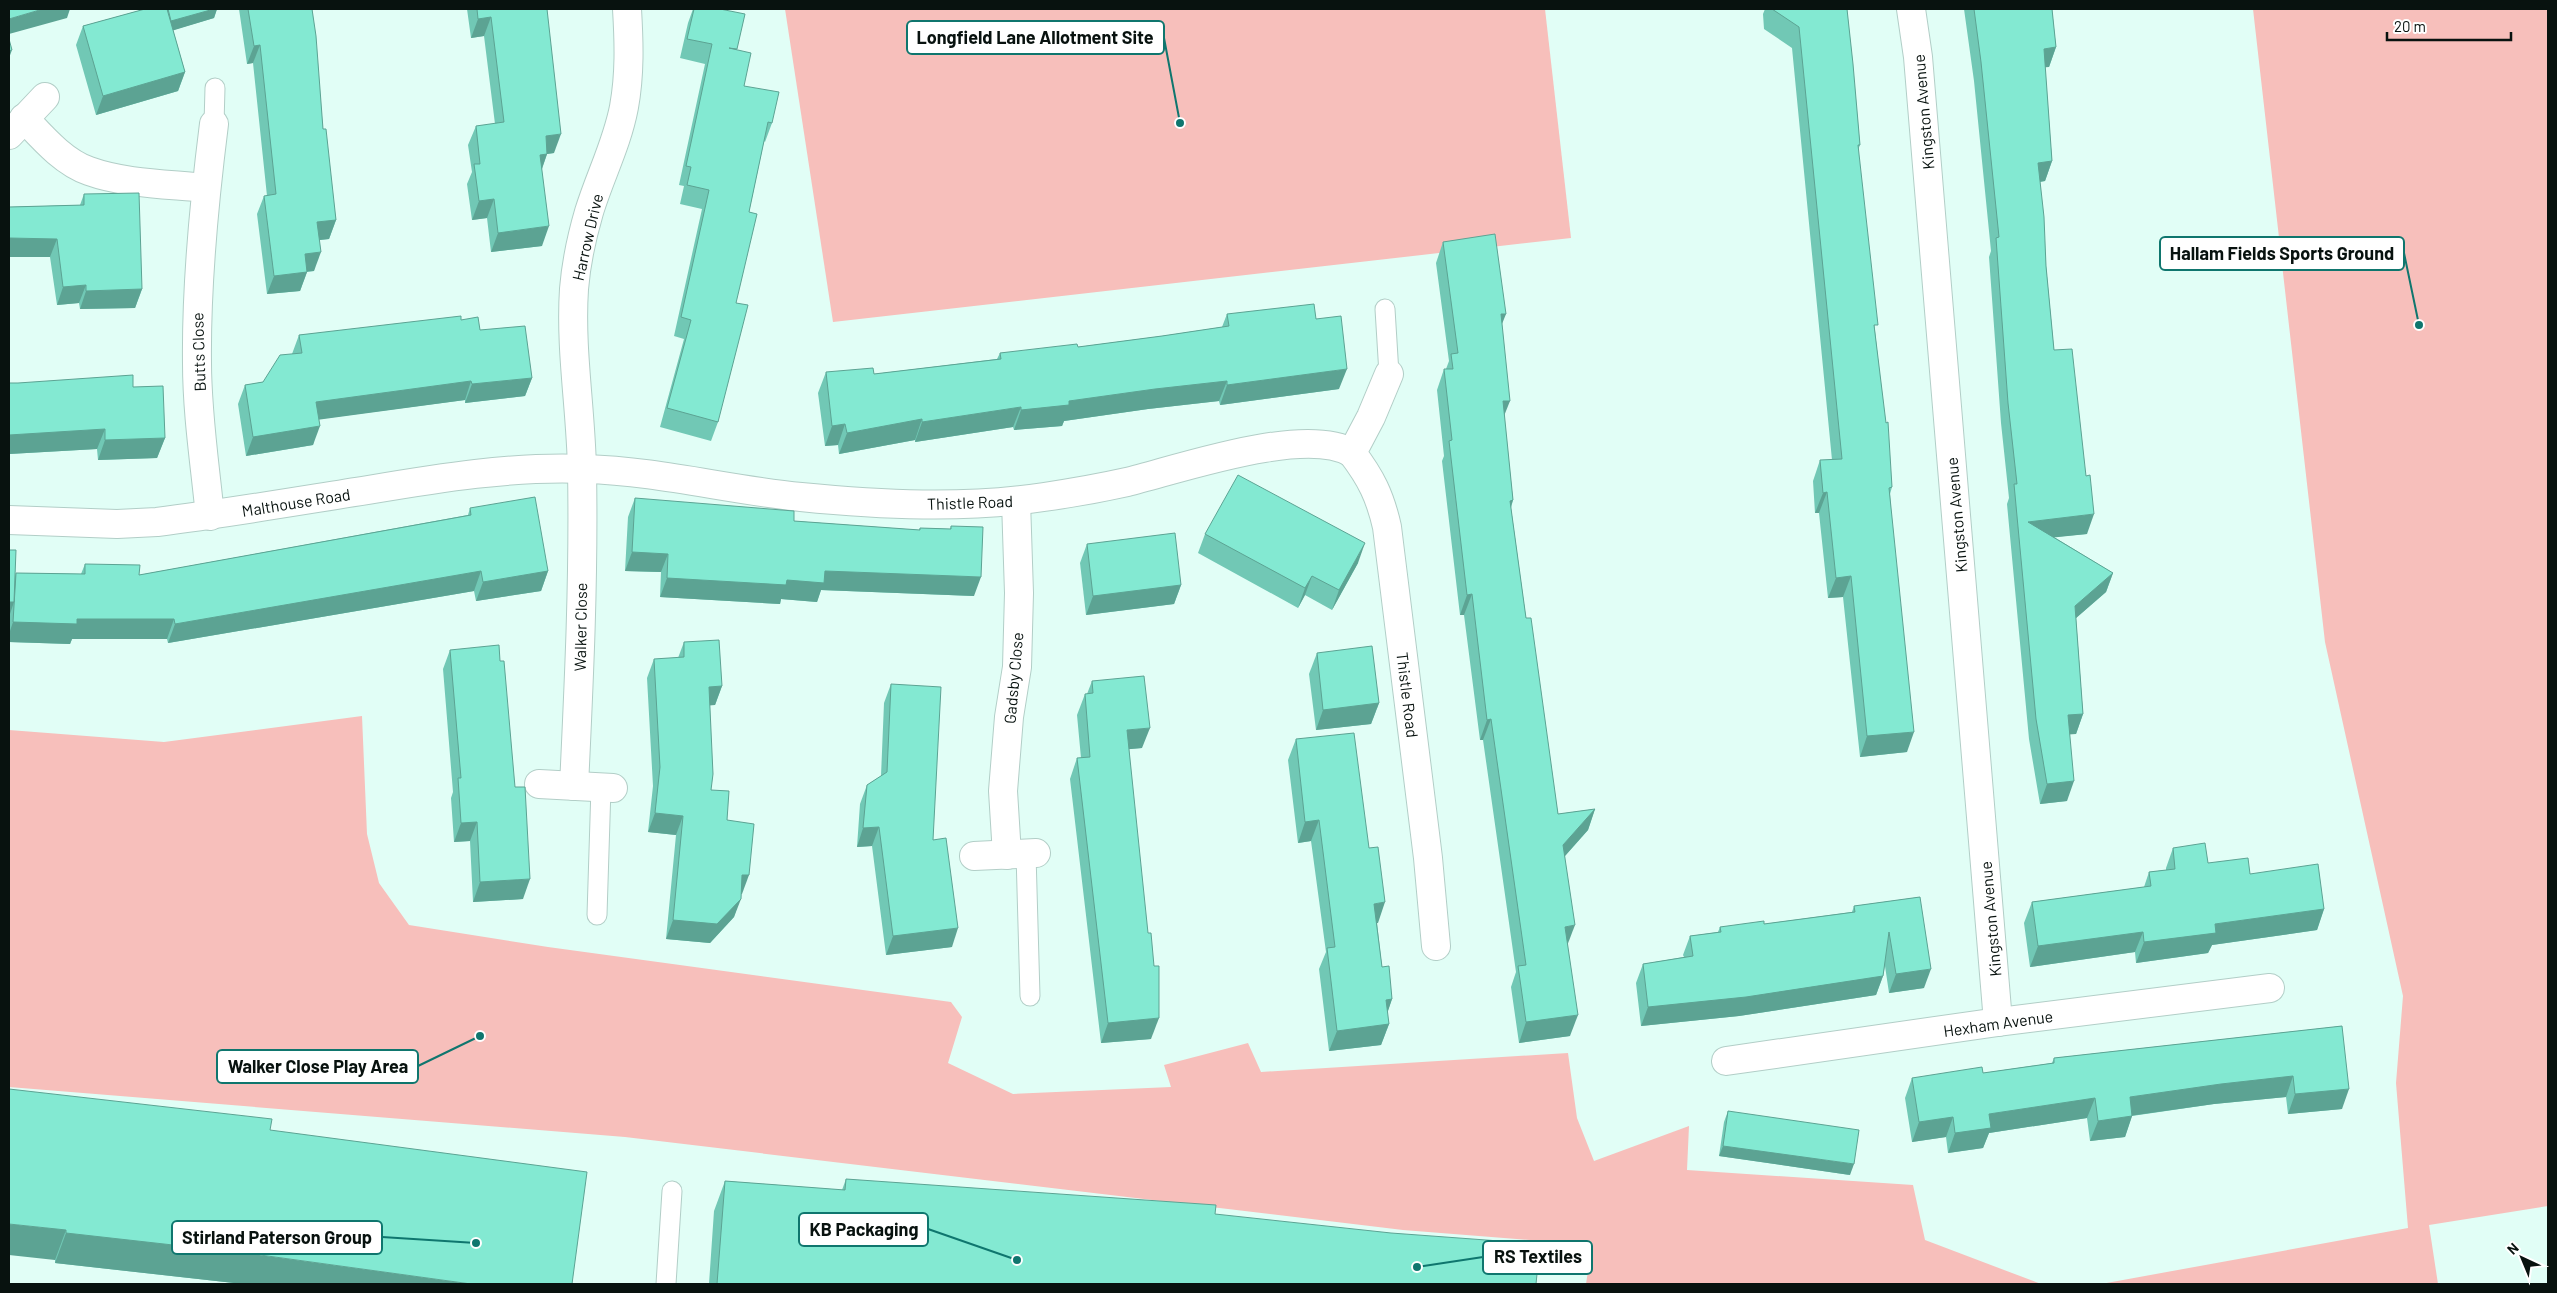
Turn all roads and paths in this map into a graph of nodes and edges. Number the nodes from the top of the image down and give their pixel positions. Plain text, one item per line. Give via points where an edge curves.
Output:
1 (627, 9) edge
2 (1911, 9) edge
3 (214, 88) dead end
4 (45, 97) dead end
5 (214, 124) joint
6 (16, 127) edge
7 (206, 188) junction
8 (1385, 309) dead end
9 (1389, 374) joint
10 (1352, 452) junction
11 (582, 468) junction
12 (1016, 501) junction
13 (210, 516) junction
14 (9, 520) edge
15 (539, 784) dead end
16 (574, 786) junction
17 (607, 788) joint
18 (1023, 854) junction
19 (974, 856) dead end
20 (597, 915) dead end
21 (1436, 946) dead end
22 (2270, 988) dead end
23 (1030, 996) dead end
24 (1998, 1022) junction
25 (1726, 1061) dead end
26 (672, 1191) dead end
27 (666, 1284) edge

1 - 11 street, Harrow Drive via 629,65 624,107 616,139 589,212 574,288 573,328
2 - 24 street, Kingston Avenue via 1919,67
3 - 5 lane
4 - 6 street
5 - 7 street, Butts Close
6 - 7 street via 87,171
7 - 13 street, Butts Close via 197,306 197,366
8 - 9 lane
9 - 10 street via 1372,416
10 - 12 street, Thistle Road via 1342,446 1328,444 1262,449 1082,492
10 - 21 street, Thistle Road via 1380,497 1387,527
11 - 12 street, Thistle Road via 640,472 800,497 919,504
11 - 13 street, Malthouse Road via 497,472 413,482
11 - 16 street, Walker Close via 581,638
12 - 18 street, Gadsby Close via 1017,667 1003,790
13 - 14 street, Malthouse Road via 117,524
15 - 16 street
16 - 17 street
17 - 20 lane
18 - 19 street
18 - 23 lane, Gadsby Close
22 - 24 street, Hexham Avenue
24 - 25 street, Hexham Avenue
26 - 27 lane

